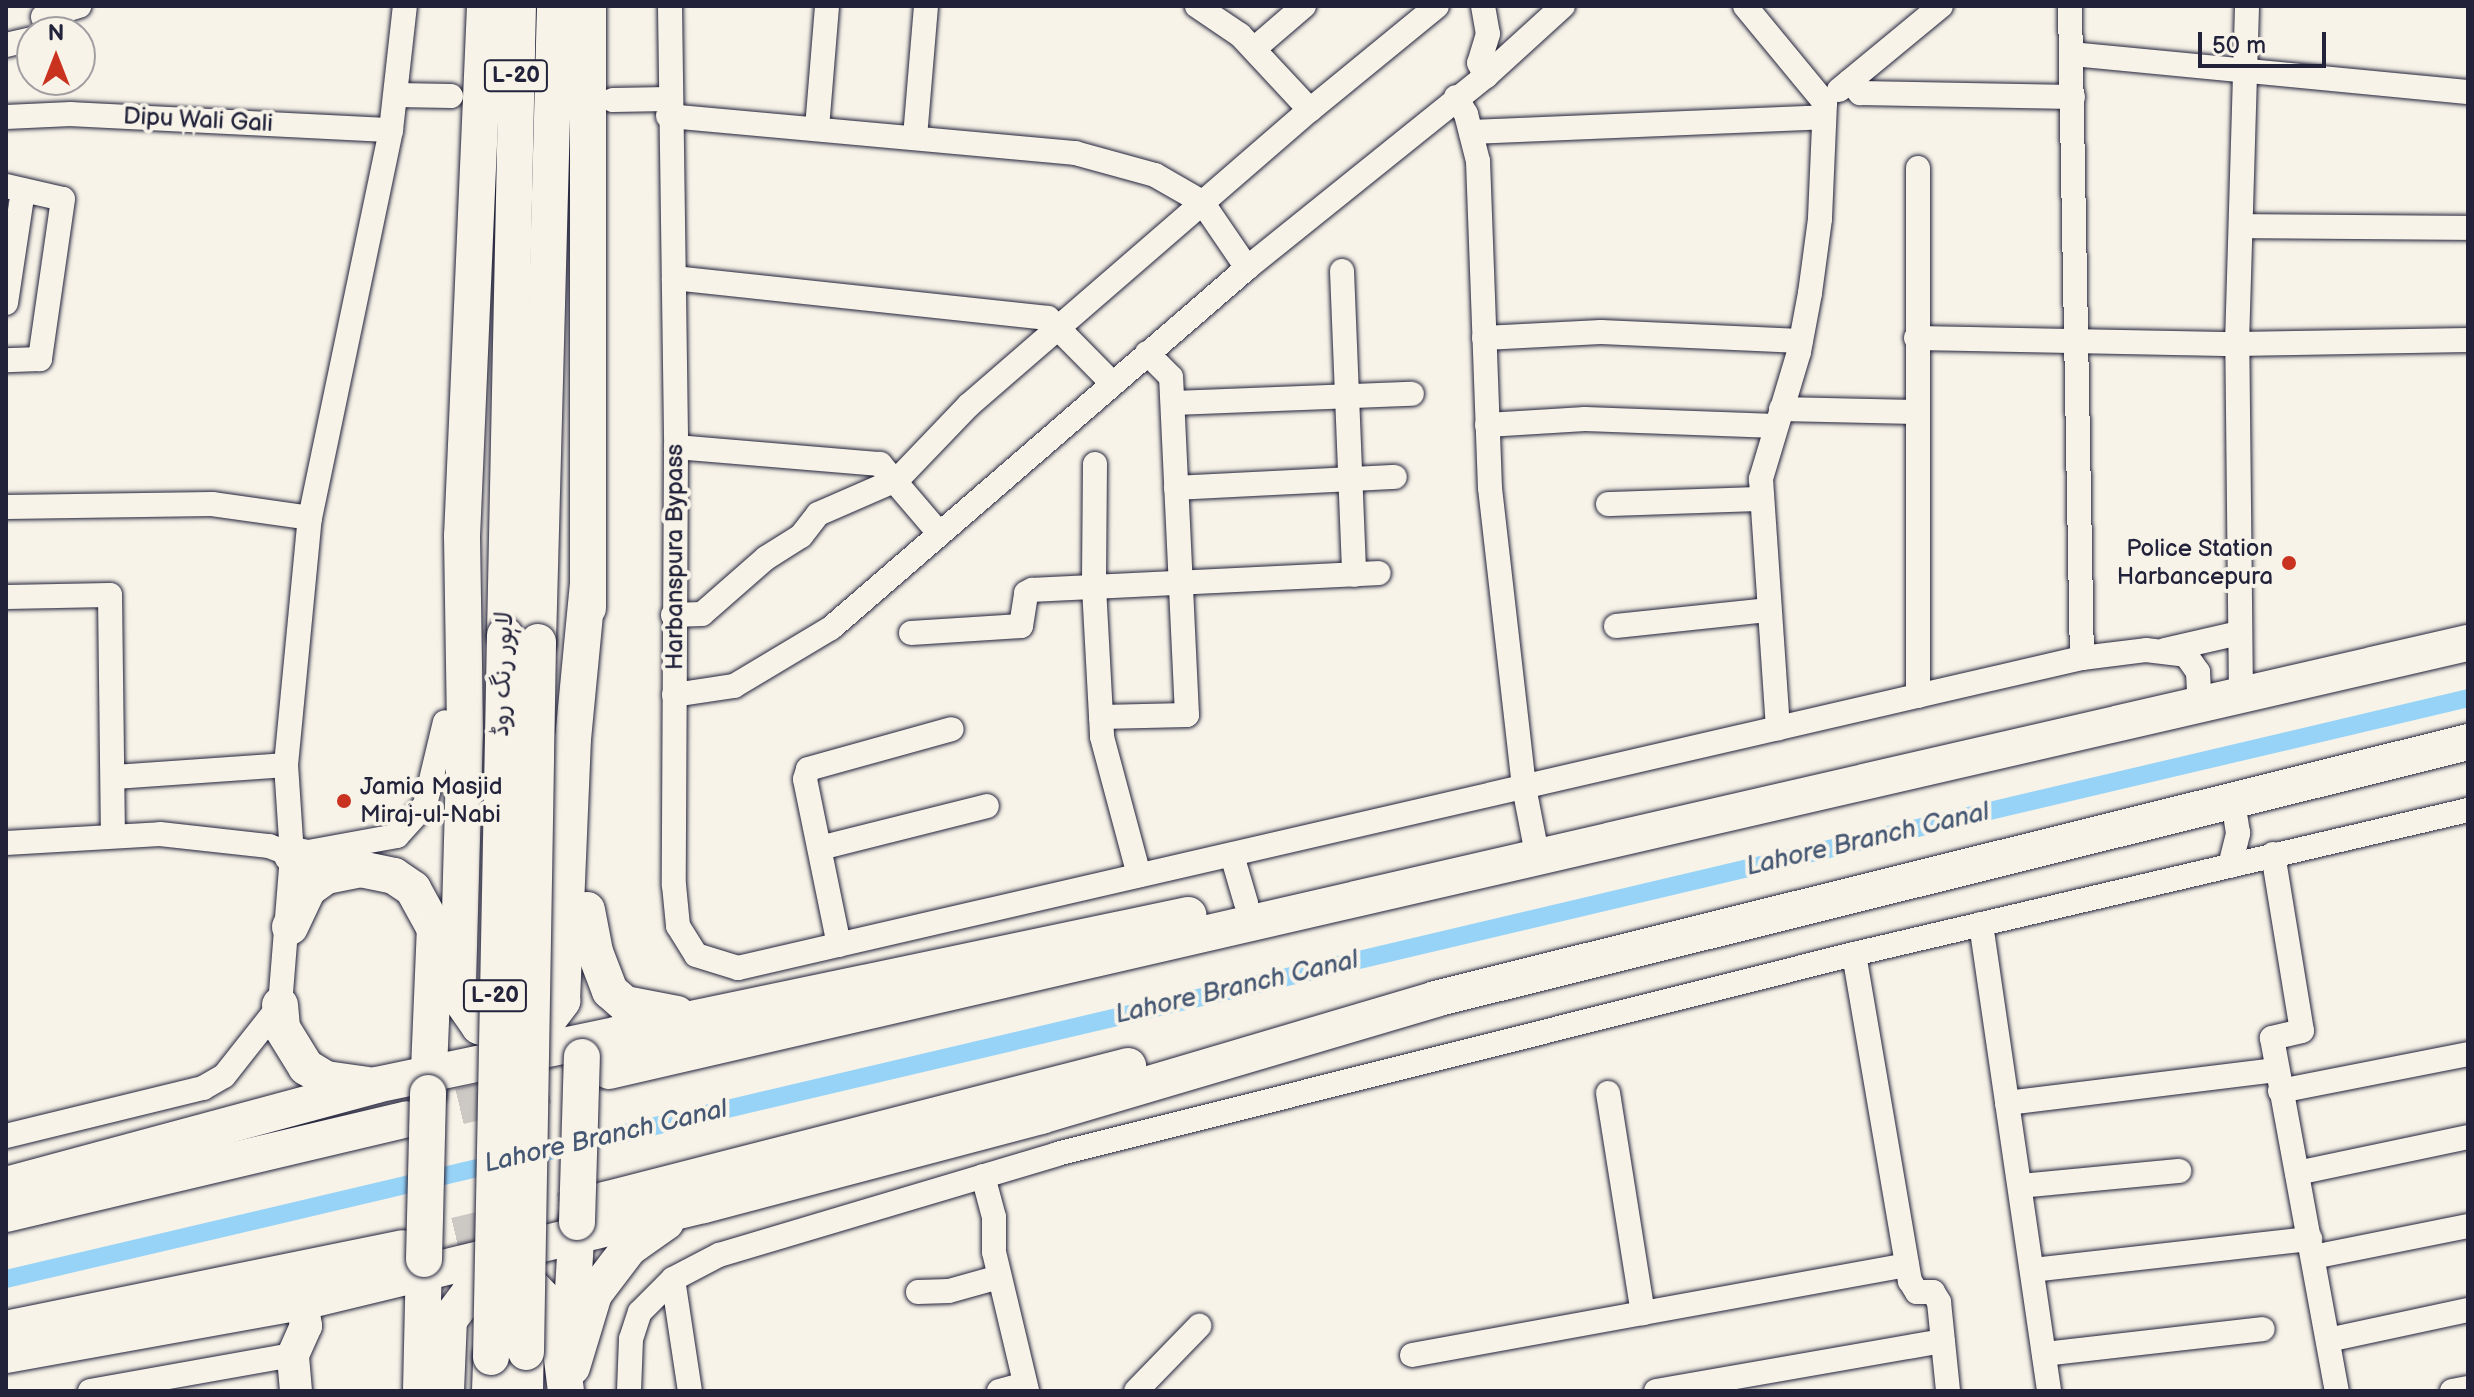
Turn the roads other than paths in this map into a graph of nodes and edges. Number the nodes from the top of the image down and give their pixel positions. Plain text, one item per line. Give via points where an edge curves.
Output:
1 (79, 6) edge
2 (405, 6) edge
3 (485, 6) edge
4 (518, 6) edge
5 (555, 6) edge
6 (588, 6) edge
7 (670, 6) edge
8 (827, 6) edge
9 (926, 6) edge
10 (1197, 6) edge
11 (1304, 6) edge
12 (1437, 6) edge
13 (1483, 6) edge
14 (1563, 6) edge
15 (1745, 6) edge
16 (1941, 6) edge
17 (2070, 6) edge
18 (2247, 6) edge
19 (49, 16) edge
20 (1254, 49) junction
21 (2072, 54) junction
22 (2244, 68) junction
23 (1486, 76) junction
24 (1850, 81) junction
25 (2468, 92) edge
26 (397, 95) junction
27 (451, 96) dead end
28 (1456, 97) junction
29 (2073, 97) junction
30 (613, 100) dead end
31 (668, 107) junction
32 (1310, 110) junction
33 (1824, 110) junction
34 (6, 117) edge
35 (817, 128) junction
36 (391, 130) junction
37 (1471, 132) junction
38 (915, 137) junction
39 (1918, 168) dead end
40 (15, 188) edge
41 (1202, 202) junction
42 (2241, 226) junction
43 (2468, 228) edge
44 (1247, 268) junction
45 (1342, 271) dead end
46 (674, 278) junction
47 (6, 303) edge
48 (1060, 328) junction
49 (1484, 338) junction
50 (1916, 338) junction
51 (2468, 340) edge
52 (1801, 341) junction
53 (2079, 343) junction
54 (2237, 344) junction
55 (1147, 353) junction
56 (6, 360) edge
57 (1112, 383) junction
58 (1412, 394) dead end
59 (1345, 397) junction
60 (1173, 403) junction
61 (1915, 412) junction
62 (1779, 417) junction
63 (1487, 425) junction
64 (676, 447) junction
65 (1095, 464) dead end
66 (1395, 477) dead end
67 (898, 479) junction
68 (1349, 480) junction
69 (1176, 488) junction
70 (1761, 499) junction
71 (1608, 504) dead end
72 (6, 507) edge
73 (310, 518) junction
74 (938, 532) junction
75 (462, 536) junction
76 (1379, 573) dead end
77 (1354, 575) junction
78 (1183, 582) junction
79 (588, 584) junction
80 (1094, 587) junction
81 (6, 597) edge
82 (1769, 610) junction
83 (673, 615) junction
84 (1616, 626) dead end
85 (911, 633) dead end
86 (2239, 633) junction
87 (522, 638) junction
88 (2468, 643) edge
89 (2163, 650) junction
90 (2082, 658) junction
91 (674, 695) junction
92 (1918, 696) junction
93 (2241, 697) junction
94 (2200, 706) junction
95 (1101, 717) junction
96 (445, 722) junction
97 (1778, 728) junction
98 (952, 729) dead end
99 (2468, 742) edge
100 (286, 765) junction
101 (116, 777) junction
102 (1524, 787) junction
103 (2233, 800) junction
104 (987, 806) dead end
105 (2468, 810) edge
106 (113, 836) junction
107 (6, 843) edge
108 (820, 848) junction
109 (2273, 854) junction
110 (292, 855) junction
111 (1232, 855) junction
112 (1538, 859) junction
113 (2230, 866) junction
114 (372, 870) junction
115 (1139, 875) junction
116 (1246, 903) junction
117 (1312, 907) junction
118 (587, 910) junction
119 (1981, 924) junction
120 (290, 927) junction
121 (435, 929) junction
122 (839, 945) junction
123 (1854, 954) junction
124 (1435, 999) junction
125 (280, 1005) junction
126 (431, 1005) junction
127 (697, 1016) junction
128 (2468, 1054) edge
129 (591, 1056) junction
130 (2278, 1080) junction
131 (376, 1085) junction
132 (1608, 1093) dead end
133 (421, 1095) junction
134 (2007, 1103) junction
135 (1041, 1116) junction
136 (6, 1136) edge
137 (2468, 1137) edge
138 (1057, 1154) junction
139 (2179, 1171) dead end
140 (2297, 1173) junction
141 (983, 1176) junction
142 (6, 1185) edge
143 (2020, 1186) junction
144 (704, 1205) junction
145 (6, 1214) edge
146 (586, 1220) junction
147 (2468, 1226) edge
148 (2312, 1248) junction
149 (417, 1260) junction
150 (1907, 1265) junction
151 (2032, 1270) junction
152 (999, 1277) junction
153 (673, 1279) junction
154 (357, 1288) junction
155 (918, 1292) dead end
156 (302, 1302) junction
157 (2468, 1310) edge
158 (1643, 1313) junction
159 (1199, 1326) dead end
160 (6, 1329) edge
161 (2263, 1329) dead end
162 (2328, 1340) junction
163 (1943, 1341) junction
164 (2044, 1354) junction
165 (6, 1355) edge
166 (293, 1355) junction
167 (1412, 1355) dead end
168 (490, 1374) edge
169 (429, 1387) edge
170 (1026, 1388) edge
171 (2468, 1388) edge
172 (90, 1391) edge
173 (296, 1391) edge
174 (525, 1391) edge
175 (567, 1391) edge
176 (629, 1391) edge
177 (690, 1391) edge
178 (999, 1391) edge
179 (1136, 1391) edge
180 (1656, 1391) edge
181 (1948, 1391) edge
182 (2049, 1391) edge
183 (2337, 1391) edge
184 (2452, 1391) edge

1 - 19 street
2 - 26 street
3 - 75 highway
4 - 87 highway, لاہور رنگ روڈ / L-20
5 - 87 highway, لاہور رنگ روڈ / L-20
6 - 79 highway
7 - 31 street, Harbanspura Bypass
8 - 35 street
9 - 38 street
10 - 20 street
11 - 20 street
12 - 32 street
13 - 23 street via 1488,34 1479,52
14 - 23 street
15 - 33 street
16 - 24 street
17 - 21 street
18 - 22 street
20 - 32 street
21 - 22 street
21 - 29 street
22 - 25 street
22 - 42 street
23 - 28 street
24 - 29 street via 1860,93
24 - 33 street
26 - 27 street
26 - 36 street
28 - 37 street
28 - 44 street
29 - 53 street
30 - 31 street
31 - 35 street
31 - 46 street, Harbanspura Bypass
32 - 41 street
33 - 37 street
33 - 52 street via 1820,219
34 - 36 street, Dipu Wali Gali via 71,114
35 - 38 street
36 - 73 street
37 - 49 street via 1478,161
38 - 41 street via 1075,153 1155,175
39 - 50 street
40 - 47 street
40 - 56 street via 63,199 40,359
41 - 44 street
41 - 48 street
42 - 43 street
42 - 54 street
44 - 55 street
45 - 59 street
46 - 48 street via 1048,318
46 - 64 street, Harbanspura Bypass
48 - 57 street
48 - 67 street via 969,405
49 - 52 street via 1601,332
49 - 63 street
50 - 53 street
50 - 61 street
51 - 54 street
52 - 62 street
53 - 54 street
53 - 90 street
54 - 86 street
55 - 57 street
55 - 60 street via 1171,377
57 - 74 street
58 - 59 street
59 - 60 street
59 - 68 street
60 - 69 street
61 - 62 street
61 - 92 street
62 - 63 street
62 - 70 street via 1761,479
63 - 102 street
64 - 67 street via 880,464
64 - 83 street, Harbanspura Bypass
65 - 80 street
66 - 68 street
67 - 74 street
67 - 83 street via 818,514 801,536 766,558 702,614
68 - 69 street
68 - 77 street
69 - 78 street
70 - 71 street
70 - 82 street
72 - 73 street via 212,504
73 - 100 street
74 - 91 street via 831,628 758,674 713,692
75 - 79 highway via 465,733 458,984 461,1000 479,1026 509,1037 542,1028 562,1001 573,739
75 - 96 highway
76 - 77 street
77 - 78 street
78 - 80 street
78 - 95 street via 1187,715
79 - 118 highway
80 - 85 street via 1026,593 1021,626 1012,629
80 - 95 street
81 - 101 street via 110,595
82 - 84 street
82 - 97 street
83 - 91 street, Harbanspura Bypass
86 - 89 street, Harbanspura Bypass
86 - 93 street
87 - 168 highway, لاہور رنگ روڈ / L-20, bridge
87 - 174 highway, لاہور رنگ روڈ / L-20, bridge
88 - 93 highway
89 - 90 street, Harbanspura Bypass
89 - 94 street via 2186,655 2193,663
90 - 92 street, Harbanspura Bypass
91 - 122 street, Harbanspura Bypass via 674,885 685,942 696,955 738,968
92 - 97 street, Harbanspura Bypass
93 - 94 highway
94 - 112 highway
95 - 115 street via 1116,798
96 - 110 street via 425,805 412,824 397,836
96 - 121 highway
97 - 102 street, Harbanspura Bypass
98 - 108 street via 808,769 805,779
99 - 103 highway
100 - 101 street
100 - 110 street
101 - 106 street
102 - 111 street, Harbanspura Bypass
102 - 112 street
103 - 113 street via 2238,833
103 - 124 highway
104 - 108 street
105 - 109 street
106 - 107 street
106 - 110 street via 160,834 269,846
108 - 122 street
109 - 113 street
109 - 130 street via 2302,1031 2272,1038
110 - 114 highway
110 - 120 street
111 - 115 street, Harbanspura Bypass
111 - 116 street
112 - 117 highway
113 - 119 street
114 - 120 highway via 326,876 308,889
114 - 121 highway via 413,889
115 - 122 street, Harbanspura Bypass
116 - 117 highway
116 - 127 highway
117 - 129 highway via 977,990
118 - 127 highway via 610,991 625,1004 651,1012
118 - 129 highway
119 - 123 street
119 - 134 street
120 - 125 street
121 - 126 highway
123 - 138 street
123 - 150 street
124 - 135 highway
124 - 146 highway via 1243,1037
125 - 131 highway via 282,1028 306,1067 326,1079
125 - 136 street via 224,1076 203,1088
126 - 131 highway via 413,1054
126 - 133 highway
127 - 129 highway
128 - 130 street
129 - 133 highway
129 - 146 highway, bridge
130 - 134 street
130 - 140 street
131 - 133 highway
131 - 142 highway
132 - 158 street
133 - 145 highway
133 - 149 highway, bridge
134 - 143 street
135 - 138 street
135 - 144 highway
137 - 140 street
138 - 141 street
139 - 143 street
140 - 148 street
141 - 152 street
141 - 153 street via 719,1255
143 - 151 street
144 - 146 highway
144 - 175 highway via 653,1228 612,1266 584,1314
146 - 149 highway
146 - 175 highway
147 - 148 street
148 - 151 street
148 - 162 street
149 - 154 highway
149 - 160 highway
149 - 169 highway
150 - 158 street
150 - 163 street via 1917,1292 1933,1292 1939,1302
151 - 164 street
152 - 155 street via 949,1291
152 - 170 street
153 - 176 street via 640,1312 631,1339
153 - 177 street
154 - 156 highway
154 - 169 highway via 390,1301 403,1314
156 - 165 highway
156 - 166 main road via 306,1326
157 - 162 street
158 - 167 street
159 - 179 street
161 - 164 street
162 - 183 street
163 - 180 street
163 - 181 street
164 - 182 street
166 - 172 street
166 - 173 main road
169 - 175 highway via 449,1320 469,1293 500,1281 535,1290 548,1303 557,1319
170 - 178 street
171 - 184 street

